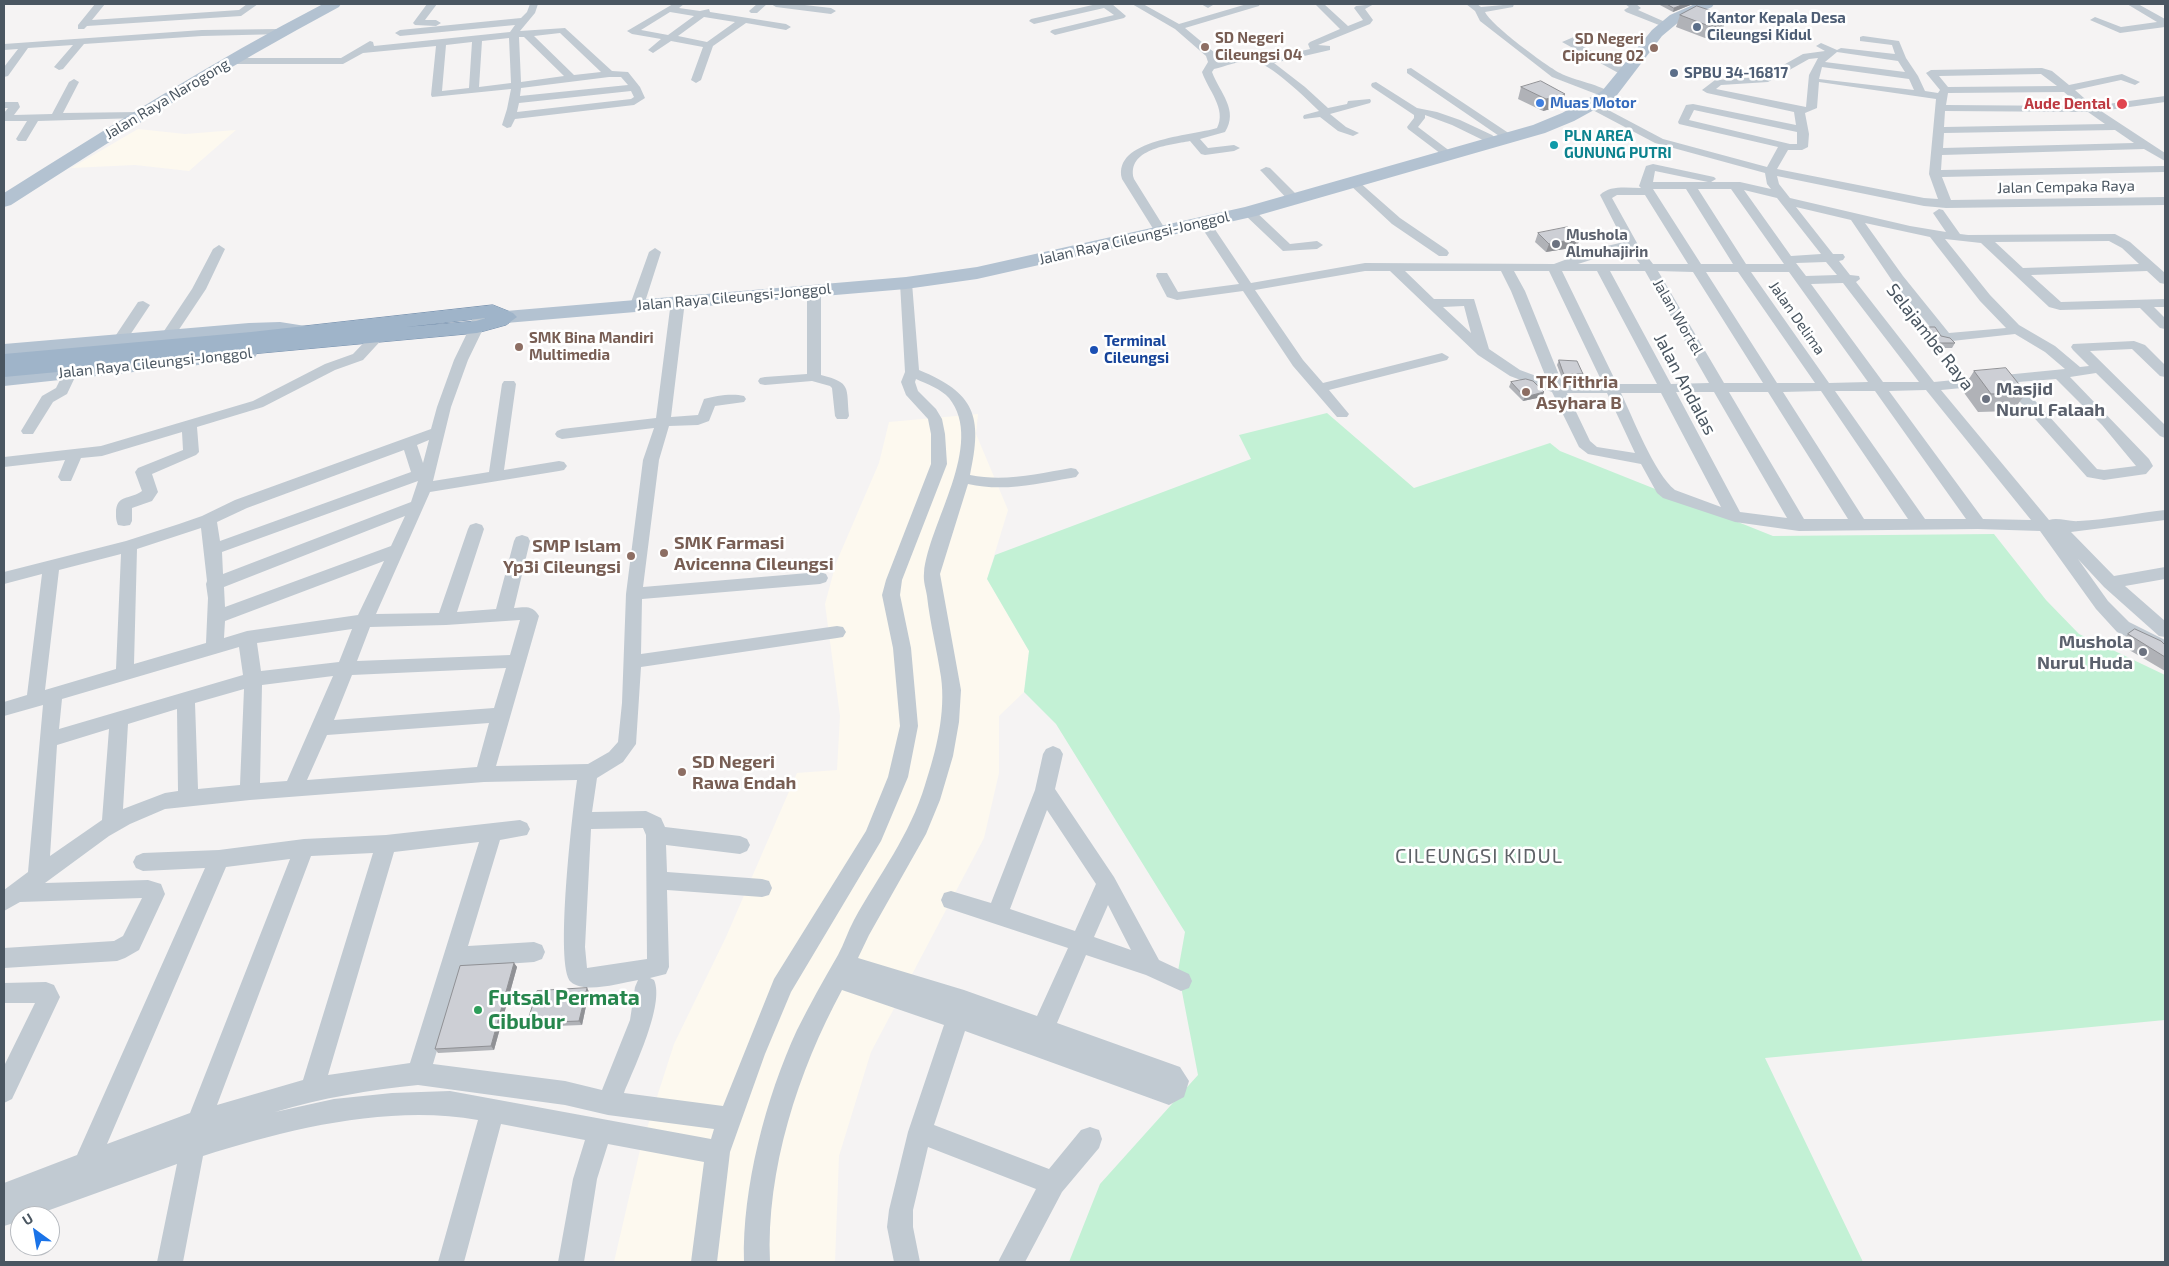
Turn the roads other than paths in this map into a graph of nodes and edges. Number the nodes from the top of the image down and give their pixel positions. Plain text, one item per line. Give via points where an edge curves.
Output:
1 (100, 4) edge
2 (107, 4) edge
3 (253, 4) edge
4 (334, 4) edge
5 (432, 4) edge
6 (534, 4) edge
7 (680, 4) edge
8 (710, 4) edge
9 (762, 4) edge
10 (776, 4) edge
11 (1107, 4) edge
12 (1136, 4) edge
13 (1256, 4) edge
14 (1319, 4) edge
15 (1370, 4) edge
16 (1630, 4) edge
17 (1707, 4) edge
18 (2132, 4) edge
19 (1510, 5) edge
20 (152, 6) dead end
21 (1475, 7) edge
22 (668, 9) junction
23 (754, 11) dead end
24 (831, 11) dead end
25 (241, 13) junction
26 (703, 14) junction
27 (144, 18) junction
28 (744, 20) junction
29 (2095, 20) dead end
30 (523, 21) junction
31 (1034, 21) dead end
32 (88, 22) junction
33 (447, 22) dead end
34 (2165, 24) edge
35 (1667, 25) junction
36 (786, 27) dead end
37 (1178, 27) junction
38 (1346, 30) junction
39 (218, 32) junction
40 (280, 32) junction
41 (1055, 32) dead end
42 (400, 33) dead end
43 (527, 34) junction
44 (514, 36) junction
45 (1583, 36) dead end
46 (377, 37) dead end
47 (477, 39) junction
48 (669, 39) junction
49 (1862, 39) dead end
50 (74, 42) junction
51 (441, 43) junction
52 (709, 45) junction
53 (25, 46) junction
54 (4, 47) edge
55 (362, 50) junction
56 (654, 50) dead end
57 (1841, 51) dead end
58 (1825, 55) junction
59 (1901, 58) junction
60 (228, 61) junction
61 (1266, 62) junction
62 (1210, 66) junction
63 (59, 67) dead end
64 (1411, 72) dead end
65 (1626, 73) junction
66 (4, 74) edge
67 (609, 74) junction
68 (1913, 76) junction
69 (571, 78) junction
70 (696, 80) dead end
71 (1823, 81) dead end
72 (74, 82) dead end
73 (2135, 82) dead end
74 (516, 85) junction
75 (1376, 85) dead end
76 (635, 87) junction
77 (2071, 88) junction
78 (474, 91) junction
79 (1933, 94) junction
80 (1608, 95) junction
81 (2165, 99) edge
82 (515, 100) junction
83 (1366, 101) dead end
84 (4, 105) edge
85 (1591, 105) junction
86 (1941, 108) junction
87 (2096, 109) junction
88 (1799, 110) junction
89 (1416, 111) junction
90 (1326, 112) junction
91 (139, 115) junction
92 (34, 117) junction
93 (5, 118) edge
94 (54, 118) junction
95 (1308, 118) dead end
96 (2117, 127) junction
97 (1802, 130) junction
98 (1937, 130) junction
99 (1353, 134) dead end
100 (1193, 138) junction
101 (22, 139) dead end
102 (1502, 140) junction
103 (1784, 146) junction
104 (2146, 146) junction
105 (1234, 148) dead end
106 (1936, 152) junction
107 (1449, 155) junction
108 (2165, 158) edge
109 (1776, 169) junction
110 (2165, 169) edge
111 (1266, 170) dead end
112 (1935, 174) junction
113 (1354, 183) junction
114 (1690, 186) junction
115 (1738, 187) junction
116 (1647, 189) junction
117 (1784, 198) junction
118 (1294, 199) junction
119 (4, 201) edge
120 (2165, 201) edge
121 (1939, 203) junction
122 (1802, 204) junction
123 (1249, 212) junction
124 (1855, 217) junction
125 (1204, 222) junction
126 (1161, 232) junction
127 (1934, 234) junction
128 (1972, 239) junction
129 (1631, 244) junction
130 (1318, 245) dead end
131 (219, 250) dead end
132 (655, 252) dead end
133 (1443, 253) dead end
134 (1836, 257) junction
135 (1790, 264) junction
136 (1393, 267) junction
137 (1418, 267) junction
138 (2149, 267) junction
139 (1506, 268) junction
140 (1554, 268) junction
141 (1602, 268) junction
142 (1650, 269) junction
143 (1697, 269) junction
144 (1743, 269) junction
145 (2019, 272) junction
146 (1162, 276) dead end
147 (1854, 279) junction
148 (1802, 280) junction
149 (2165, 280) edge
150 (906, 283) junction
151 (1247, 287) junction
152 (814, 290) junction
153 (678, 301) junction
154 (1429, 302) junction
155 (2165, 303) edge
156 (2143, 304) junction
157 (143, 305) dead end
158 (637, 305) junction
159 (506, 317) joint
160 (478, 320) junction
161 (2165, 324) edge
162 (2014, 328) junction
163 (379, 335) junction
164 (167, 337) junction
165 (305, 337) junction
166 (119, 341) junction
167 (256, 342) junction
168 (4, 351) edge
169 (1483, 352) junction
170 (1442, 357) dead end
171 (4, 361) edge
172 (2088, 369) junction
173 (4, 370) edge
174 (70, 372) junction
175 (912, 372) junction
176 (2165, 373) edge
177 (2059, 374) junction
178 (812, 377) junction
179 (4, 379) edge
180 (2008, 380) junction
181 (765, 382) dead end
182 (509, 384) dead end
183 (1879, 385) junction
184 (1824, 386) junction
185 (1936, 386) junction
186 (1666, 387) junction
187 (1773, 387) junction
188 (1321, 388) junction
189 (1612, 388) junction
190 (1719, 388) junction
191 (1558, 389) junction
192 (739, 399) dead end
193 (1342, 414) dead end
194 (842, 416) dead end
195 (664, 422) junction
196 (189, 425) junction
197 (28, 431) dead end
198 (437, 432) junction
199 (2165, 433) edge
200 (562, 434) dead end
201 (409, 442) junction
202 (75, 455) junction
203 (1646, 460) junction
204 (4, 462) edge
205 (559, 466) dead end
206 (1071, 473) dead end
207 (496, 475) junction
208 (66, 477) dead end
209 (424, 477) junction
210 (962, 478) junction
211 (418, 505) junction
212 (2165, 515) edge
213 (1735, 517) junction
214 (208, 520) junction
215 (124, 521) dead end
216 (1978, 524) junction
217 (1799, 525) junction
218 (1860, 525) junction
219 (1921, 525) junction
220 (2050, 525) junction
221 (476, 529) dead end
222 (522, 541) dead end
223 (129, 546) junction
224 (214, 549) junction
225 (396, 550) junction
226 (51, 566) junction
227 (2165, 573) edge
228 (4, 578) edge
229 (820, 578) dead end
230 (2110, 583) junction
231 (214, 584) junction
232 (634, 594) junction
233 (503, 616) junction
234 (216, 617) junction
235 (446, 619) junction
236 (364, 621) junction
237 (2164, 628) edge
238 (837, 632) dead end
239 (247, 638) junction
240 (214, 646) junction
241 (2165, 648) edge
242 (517, 661) junction
243 (631, 662) junction
244 (344, 668) junction
245 (125, 674) junction
246 (253, 679) junction
247 (44, 698) junction
248 (186, 698) junction
249 (4, 710) edge
250 (502, 715) junction
251 (118, 719) junction
252 (321, 728) junction
253 (48, 740) junction
254 (1053, 754) dead end
255 (588, 772) junction
256 (484, 774) junction
257 (293, 789) junction
258 (1045, 790) junction
259 (250, 792) junction
260 (188, 798) junction
261 (581, 822) junction
262 (112, 825) junction
263 (520, 830) dead end
264 (492, 833) junction
265 (656, 835) junction
266 (386, 844) junction
267 (740, 845) dead end
268 (304, 848) junction
269 (219, 858) junction
270 (143, 862) dead end
271 (38, 876) junction
272 (657, 880) junction
273 (1107, 883) junction
274 (762, 888) dead end
275 (10, 898) edge
276 (951, 900) dead end
277 (997, 914) junction
278 (1080, 943) junction
279 (534, 952) dead end
280 (455, 957) junction
281 (4, 958) edge
282 (1151, 968) junction
283 (840, 971) junction
284 (1181, 981) dead end
285 (646, 987) dead end
286 (4, 993) edge
287 (961, 1010) junction
288 (1039, 1038) junction
289 (418, 1074) junction
290 (312, 1089) junction
291 (4, 1091) edge
292 (608, 1102) junction
293 (492, 1110) junction
294 (729, 1119) junction
295 (600, 1129) junction
296 (920, 1132) junction
297 (196, 1133) junction
298 (1090, 1139) dead end
299 (718, 1152) junction
300 (85, 1166) junction
301 (1053, 1183) junction
302 (4, 1195) edge
303 (4, 1214) edge
304 (170, 1262) edge
305 (451, 1262) edge
306 (570, 1262) edge
307 (704, 1262) edge
308 (757, 1262) edge
309 (906, 1262) edge
310 (1011, 1262) edge

1 - 32 street
2 - 32 street
3 - 25 street
4 - 40 main road, Jalan Raya Narogong
5 - 33 street via 419,24
6 - 30 street via 532,13
7 - 22 street
8 - 26 street
9 - 23 street
10 - 24 street
11 - 31 street
11 - 41 street via 1121,16
12 - 37 street
13 - 37 street
14 - 38 street
15 - 38 street via 1359,8 1367,22
16 - 35 street via 1636,8 1629,10
17 - 35 main road, Jalan Raya Cileungsi-Jonggol
18 - 34 street
19 - 21 street
20 - 27 street
21 - 80 street via 1483,19 1556,75
22 - 26 street
22 - 48 street via 632,31
25 - 27 street
25 - 39 street
26 - 28 street
26 - 48 street
27 - 32 street
28 - 36 street
28 - 52 street
29 - 34 street via 2120,30
30 - 42 street
30 - 44 street
32 - 50 street
35 - 65 main road, Jalan Raya Cileungsi-Jonggol
37 - 62 street via 1211,55
38 - 61 street via 1313,44 1322,49
39 - 40 street
39 - 50 street
40 - 60 main road, Jalan Raya Narogong
43 - 44 street
43 - 67 street via 566,31
43 - 69 street
44 - 47 street
44 - 74 street
45 - 65 street via 1567,42
46 - 55 street
47 - 51 street
47 - 78 street
48 - 52 street
48 - 56 street
49 - 59 street via 1896,43
50 - 53 street
50 - 63 street
51 - 55 street
51 - 78 street via 436,95
52 - 70 street
53 - 54 street
53 - 66 street
55 - 60 street via 342,61
57 - 59 street
58 - 68 street
58 - 88 street via 1814,72 1812,108
58 - 88 street via 1806,56 1764,80 1719,82 1707,90
59 - 68 street
60 - 91 main road, Jalan Raya Narogong
61 - 62 street via 1250,58
61 - 90 street
62 - 100 street via 1207,72 1209,79 1227,120 1221,130
64 - 102 street
65 - 80 main road, Jalan Raya Cileungsi-Jonggol
67 - 69 street
67 - 76 street via 624,74
68 - 79 street
69 - 74 street
71 - 79 street
72 - 94 street
73 - 77 street via 2122,77
74 - 78 street
74 - 82 street
75 - 89 street
76 - 82 street
76 - 82 street via 640,98 634,102 509,121
77 - 79 street
77 - 79 street via 2042,71 1931,73
77 - 87 street
79 - 86 street
80 - 85 main road, Jalan Raya Cileungsi-Jonggol
81 - 87 street
83 - 90 street
84 - 93 street via 15,106
85 - 102 main road, Jalan Raya Cileungsi-Jonggol via 1539,129
85 - 109 street, Jalan Cempaka Raya via 1659,141
86 - 87 street
86 - 98 street
87 - 96 street
88 - 97 street
89 - 102 street via 1430,112
89 - 107 street via 1420,118 1412,127
90 - 95 street
90 - 99 street via 1324,114 1342,129
91 - 94 street
91 - 119 main road, Jalan Raya Narogong
92 - 93 street
92 - 94 street
92 - 101 street
96 - 98 street
96 - 104 street
97 - 103 street via 1803,146
97 - 103 street via 1693,107 1683,122
98 - 106 street
100 - 105 street via 1205,152
100 - 126 street via 1140,152 1128,165 1128,179
102 - 107 main road, Jalan Raya Cileungsi-Jonggol
103 - 109 street
104 - 106 street
104 - 108 street
106 - 112 street
107 - 113 main road, Jalan Raya Cileungsi-Jonggol
109 - 117 street via 1773,184
109 - 121 street, Jalan Cempaka Raya
109 - 122 street, Selajambe Raya via 1783,184
110 - 112 street
111 - 118 street
112 - 121 street
113 - 118 main road, Jalan Raya Cileungsi-Jonggol
113 - 133 street via 1396,221
114 - 115 street, Jalan Wortel
114 - 116 street, Jalan Wortel
114 - 144 street, Jalan Delima
115 - 116 street via 1658,167 1650,168
115 - 117 street, Jalan Wortel
115 - 135 street
116 - 129 street, Jalan Wortel via 1616,191 1606,195
116 - 143 street
117 - 122 street, Jalan Wortel
117 - 134 street
118 - 123 main road, Jalan Raya Cileungsi-Jonggol
120 - 121 street, Jalan Cempaka Raya
121 - 128 street
122 - 124 street, Jalan Wortel
122 - 134 street, Selajambe Raya
123 - 125 main road, Jalan Raya Cileungsi-Jonggol
123 - 130 street via 1287,248
124 - 127 street, Jalan Wortel
124 - 162 street via 1898,279 1946,336 2009,332
125 - 126 main road, Jalan Raya Cileungsi-Jonggol
125 - 151 street
126 - 150 main road, Jalan Raya Cileungsi-Jonggol via 977,273
127 - 128 street, Jalan Wortel
127 - 162 street
128 - 138 street, Jalan Wortel via 2111,237 2126,245
128 - 145 street
129 - 140 street
129 - 142 street, Jalan Wortel
131 - 164 street via 199,289
132 - 158 street
134 - 135 street
134 - 147 street, Selajambe Raya
135 - 144 street
135 - 148 street
136 - 137 street
136 - 151 street via 1365,267
136 - 154 street
137 - 139 street
137 - 154 street
138 - 145 street
138 - 149 street, Jalan Wortel
139 - 140 street
139 - 191 street
140 - 141 street
140 - 189 street
141 - 142 street
141 - 186 street, Jalan Andalas
142 - 143 street
142 - 190 street, Jalan Wortel
143 - 144 street
143 - 187 street
144 - 184 street, Jalan Delima
145 - 156 street via 2058,306
146 - 151 street via 1172,294 1177,296
147 - 148 street
147 - 185 street, Selajambe Raya
148 - 183 street
150 - 152 main road, Jalan Raya Cileungsi-Jonggol
150 - 175 street
151 - 188 street via 1294,356
152 - 153 main road, Jalan Raya Cileungsi-Jonggol
152 - 178 street
153 - 158 main road, Jalan Raya Cileungsi-Jonggol
153 - 195 street
154 - 169 street
154 - 169 street via 1469,302
155 - 156 street
156 - 161 street
157 - 166 street
158 - 159 main road, Jalan Raya Cileungsi-Jonggol
159 - 160 highway, Jalan Raya Cileungsi-Jonggol via 499,321
160 - 163 highway, Jalan Raya Cileungsi-Jonggol
160 - 165 highway, Jalan Raya Cileungsi-Jonggol
160 - 198 street
162 - 172 street
163 - 165 highway, Jalan Raya Cileungsi-Jonggol
163 - 196 street via 358,358 330,367 258,404
164 - 165 main road, Jalan Raya Cileungsi-Jonggol via 280,328
164 - 166 main road, Jalan Raya Cileungsi-Jonggol
165 - 167 highway, Jalan Raya Cileungsi-Jonggol
165 - 174 main road, Jalan Raya Cileungsi-Jonggol via 242,354
166 - 168 main road, Jalan Raya Cileungsi-Jonggol
167 - 171 highway
167 - 173 highway
169 - 191 street via 1515,373
170 - 188 street
172 - 176 street via 2078,347 2134,345
172 - 177 street
172 - 199 street
174 - 179 main road, Jalan Raya Cileungsi-Jonggol
174 - 197 street via 62,392 48,399
175 - 210 street via 956,396 965,412 967,433
175 - 294 street via 908,382 911,392 934,419 939,464 891,595 902,648 909,726 898,777 874,835 782,986
177 - 180 street
177 - 180 street via 2131,447 2144,463 2141,470 2104,475 2092,473
178 - 181 street
178 - 194 street via 840,386
180 - 185 street
182 - 207 street
183 - 184 street
183 - 185 street
183 - 216 street
184 - 187 street
184 - 219 street, Jalan Delima
185 - 220 street, Selajambe Raya
186 - 189 street
186 - 190 street
186 - 213 street, Jalan Andalas
187 - 190 street
187 - 218 street
188 - 193 street
189 - 191 street
189 - 203 street
190 - 217 street, Jalan Wortel
191 - 203 street via 1586,447
192 - 195 street via 709,402 701,420
195 - 200 street
195 - 232 street via 651,460
196 - 202 street via 114,448
196 - 215 street via 191,452 143,472 150,492 146,497 124,505
198 - 201 street
198 - 209 street
201 - 209 street
201 - 214 street via 232,508
202 - 204 street
202 - 208 street
203 - 213 street via 1662,490
205 - 207 street
206 - 210 street via 1014,484 980,483
207 - 209 street
209 - 211 street
209 - 224 street
210 - 283 street via 932,574 951,679 948,740 914,839
211 - 225 street
211 - 231 street
212 - 220 street via 2079,527
213 - 217 street
214 - 223 street
214 - 224 street
216 - 219 street
216 - 220 street
217 - 218 street
218 - 219 street
220 - 230 street, Selajambe Raya
220 - 241 street via 2102,605 2123,628
221 - 235 street
222 - 233 street
223 - 226 street
223 - 245 street
224 - 231 street
225 - 234 street
225 - 236 street
226 - 228 street
226 - 247 street
227 - 230 street
229 - 232 street
230 - 237 street, Selajambe Raya
231 - 234 street
232 - 243 street
233 - 235 street
233 - 242 street via 530,615
234 - 240 street
235 - 236 street
236 - 239 street
236 - 244 street
238 - 243 street
239 - 240 street
239 - 246 street
240 - 245 street
242 - 244 street
242 - 250 street
243 - 255 street via 627,744 616,757
244 - 246 street
244 - 252 street
245 - 247 street
246 - 248 street
246 - 259 street
247 - 249 street
247 - 253 street
248 - 251 street
248 - 260 street
250 - 252 street
250 - 256 street
251 - 253 street
251 - 262 street
252 - 257 street
253 - 271 street
254 - 258 street
255 - 256 street
255 - 261 street
256 - 257 street
257 - 259 street
258 - 273 street
258 - 277 street
259 - 260 street
260 - 262 street via 153,804
261 - 265 street via 646,819 654,824
261 - 272 street via 574,947 574,965 580,976 587,978 658,967
262 - 271 street
263 - 264 street
264 - 266 street
264 - 280 street
265 - 267 street
265 - 272 street
266 - 268 street
266 - 290 street
268 - 269 street
268 - 297 street
269 - 270 street
269 - 300 street
271 - 275 street
272 - 274 street
273 - 278 street
273 - 282 street
275 - 281 street via 148,889 154,890 155,894 131,944 124,949
276 - 277 street
277 - 278 street
278 - 282 street
278 - 288 street
279 - 280 street
280 - 289 street
282 - 284 street
283 - 287 street
283 - 308 street via 813,1021 778,1112 759,1204
285 - 292 street via 641,1020
286 - 291 street via 46,992 49,997
287 - 288 street
287 - 296 street
288 - 288 street via 1172,1075 1178,1083 1176,1089 1169,1093
289 - 290 street
289 - 292 street via 566,1093
290 - 297 street
292 - 294 street
293 - 295 street
293 - 297 street via 450,1103 410,1102
293 - 305 street
294 - 299 street
295 - 299 street
295 - 306 street via 585,1179
296 - 301 street
296 - 309 street via 901,1210 900,1227
297 - 300 street
297 - 303 street
297 - 304 street
298 - 301 street
299 - 307 street
300 - 302 street
301 - 310 street

